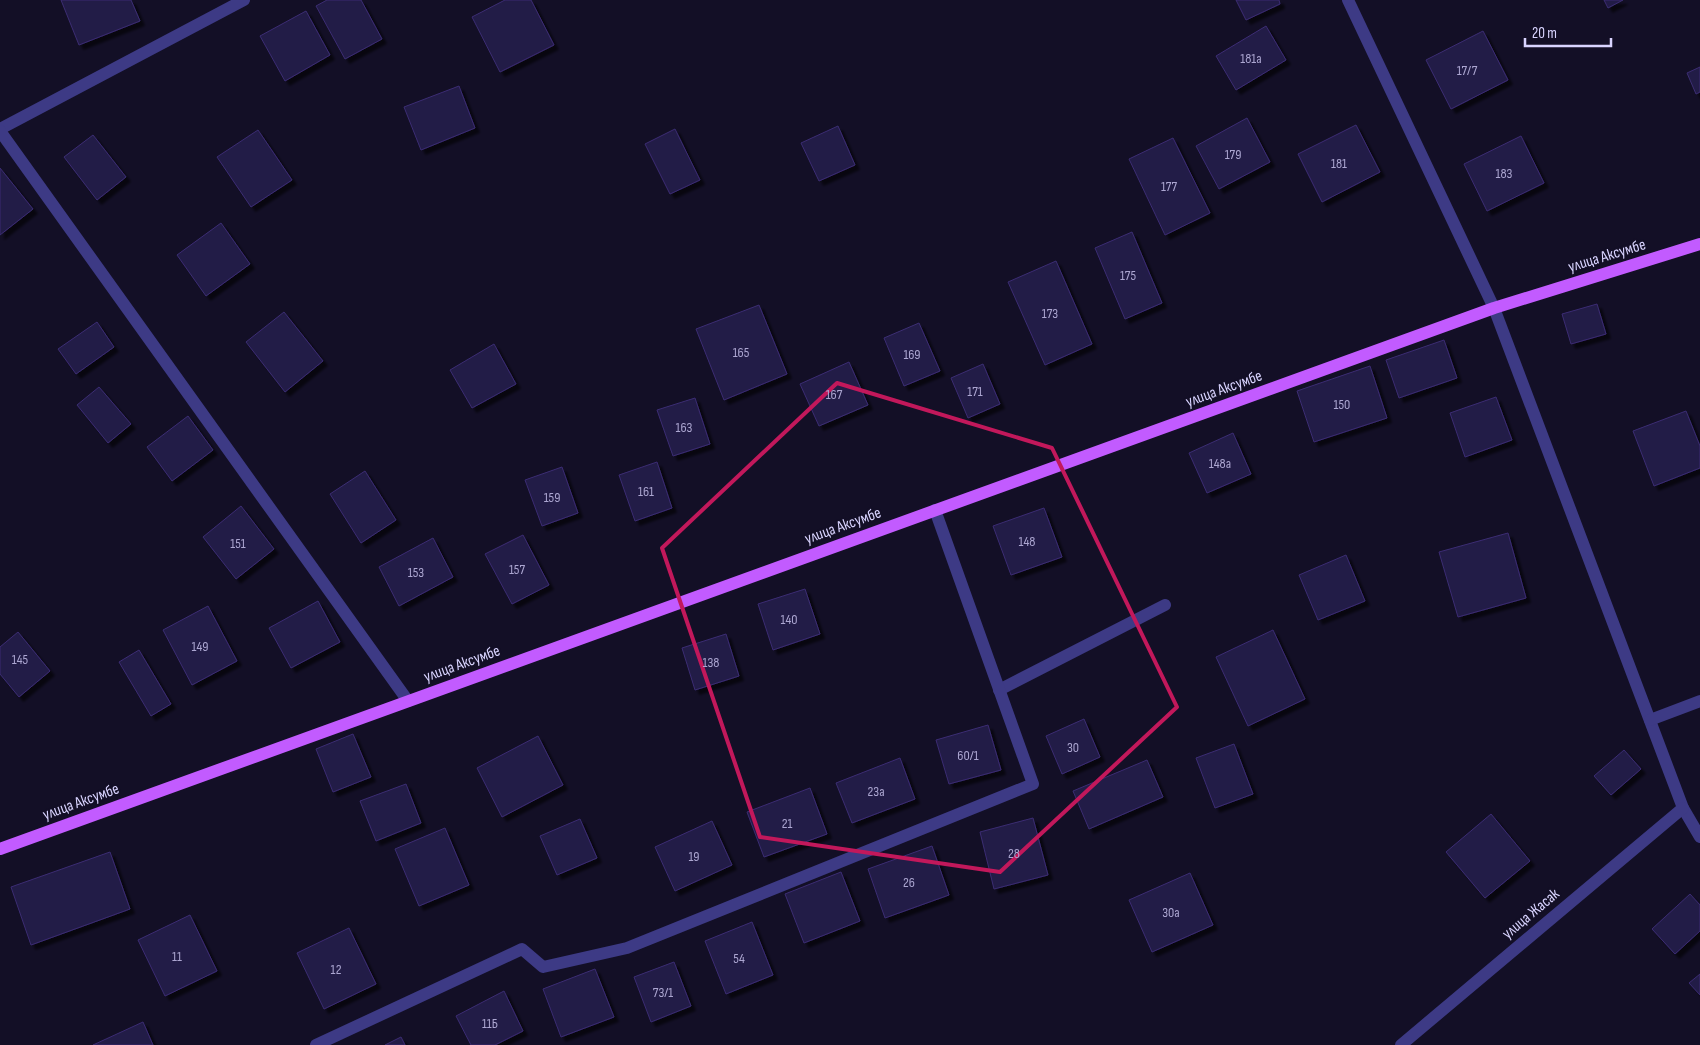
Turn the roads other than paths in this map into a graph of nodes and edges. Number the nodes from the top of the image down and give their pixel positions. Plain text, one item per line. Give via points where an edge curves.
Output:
1 (244, 0) edge
2 (1348, 0) edge
3 (0, 130) edge
4 (1700, 244) edge
5 (1494, 308) junction
6 (936, 510) junction
7 (1165, 605) dead end
8 (999, 690) junction
9 (408, 701) junction
10 (1700, 701) edge
11 (1650, 720) junction
12 (1683, 808) junction
13 (1700, 837) edge
14 (0, 848) edge
15 (316, 1045) edge
16 (1401, 1045) edge

1 - 3 street
2 - 5 street
3 - 9 street
4 - 5 main road, улица Аксумбе
5 - 6 main road, улица Аксумбе
5 - 11 street
6 - 8 street
6 - 9 main road, улица Аксумбе
7 - 8 street
8 - 15 street via 1033,784 627,948 543,967 522,950
9 - 14 main road, улица Аксумбе
10 - 11 street
11 - 12 street
12 - 13 street
12 - 16 street, улица Жасак

